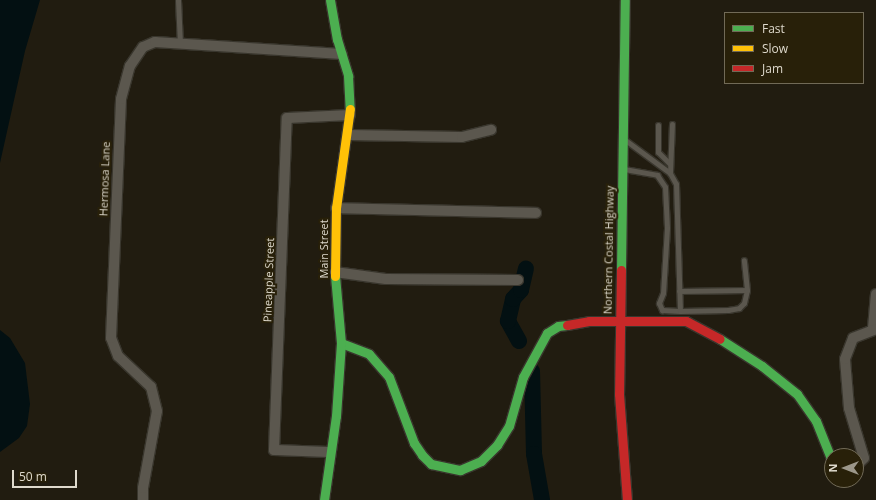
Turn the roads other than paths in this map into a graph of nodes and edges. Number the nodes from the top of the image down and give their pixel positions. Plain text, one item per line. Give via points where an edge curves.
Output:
1 (178, 0) edge
2 (330, 0) edge
3 (624, 0) edge
4 (180, 44) junction
5 (342, 54) junction
6 (350, 115) junction
7 (672, 124) dead end
8 (658, 125) dead end
9 (491, 130) dead end
10 (348, 135) junction
11 (623, 139) junction
12 (670, 164) junction
13 (622, 168) junction
14 (670, 172) junction
15 (336, 208) junction
16 (536, 213) dead end
17 (744, 260) dead end
18 (335, 272) junction
19 (518, 280) dead end
20 (747, 290) junction
21 (680, 291) junction
22 (876, 294) edge
23 (680, 311) junction
24 (620, 320) junction
25 (874, 328) edge
26 (340, 343) junction
27 (827, 448) edge
28 (861, 448) edge
29 (330, 452) junction
30 (143, 500) edge
31 (324, 500) edge
32 (627, 500) edge

1 - 4 lane
2 - 5 street, Main Street
3 - 11 street, Northern Costal Highway
4 - 5 street, Hermosa Lane
4 - 30 street, Hermosa Lane via 154,42 143,47 130,66 121,99 111,338 118,356 151,387 157,411
5 - 6 street, Main Street via 348,76
6 - 10 street, Main Street
6 - 29 street, Pineapple Street via 287,118 274,450
7 - 12 lane
8 - 12 lane via 658,152
9 - 10 street via 462,137
10 - 15 street, Main Street
11 - 13 street, Northern Costal Highway
11 - 14 lane
12 - 14 lane
13 - 23 lane via 657,175 664,187 667,228 663,293 659,303 662,310
13 - 24 street, Northern Costal Highway
14 - 21 lane via 676,184
15 - 16 street
15 - 18 street, Main Street
17 - 20 lane
18 - 19 street via 386,278
18 - 26 street, Main Street
20 - 21 lane
20 - 23 lane via 744,303 739,308
21 - 23 lane
22 - 25 street
24 - 26 street via 574,322 558,326 547,333 523,377 509,426 481,461 460,470 431,464 422,455 414,442 389,377 369,354
24 - 27 street via 686,321 742,353 797,394 816,421
24 - 32 street, Northern Costal Highway via 619,394
25 - 28 street via 854,338 845,359 849,408
26 - 29 street, Main Street via 336,416
29 - 31 street, Main Street

